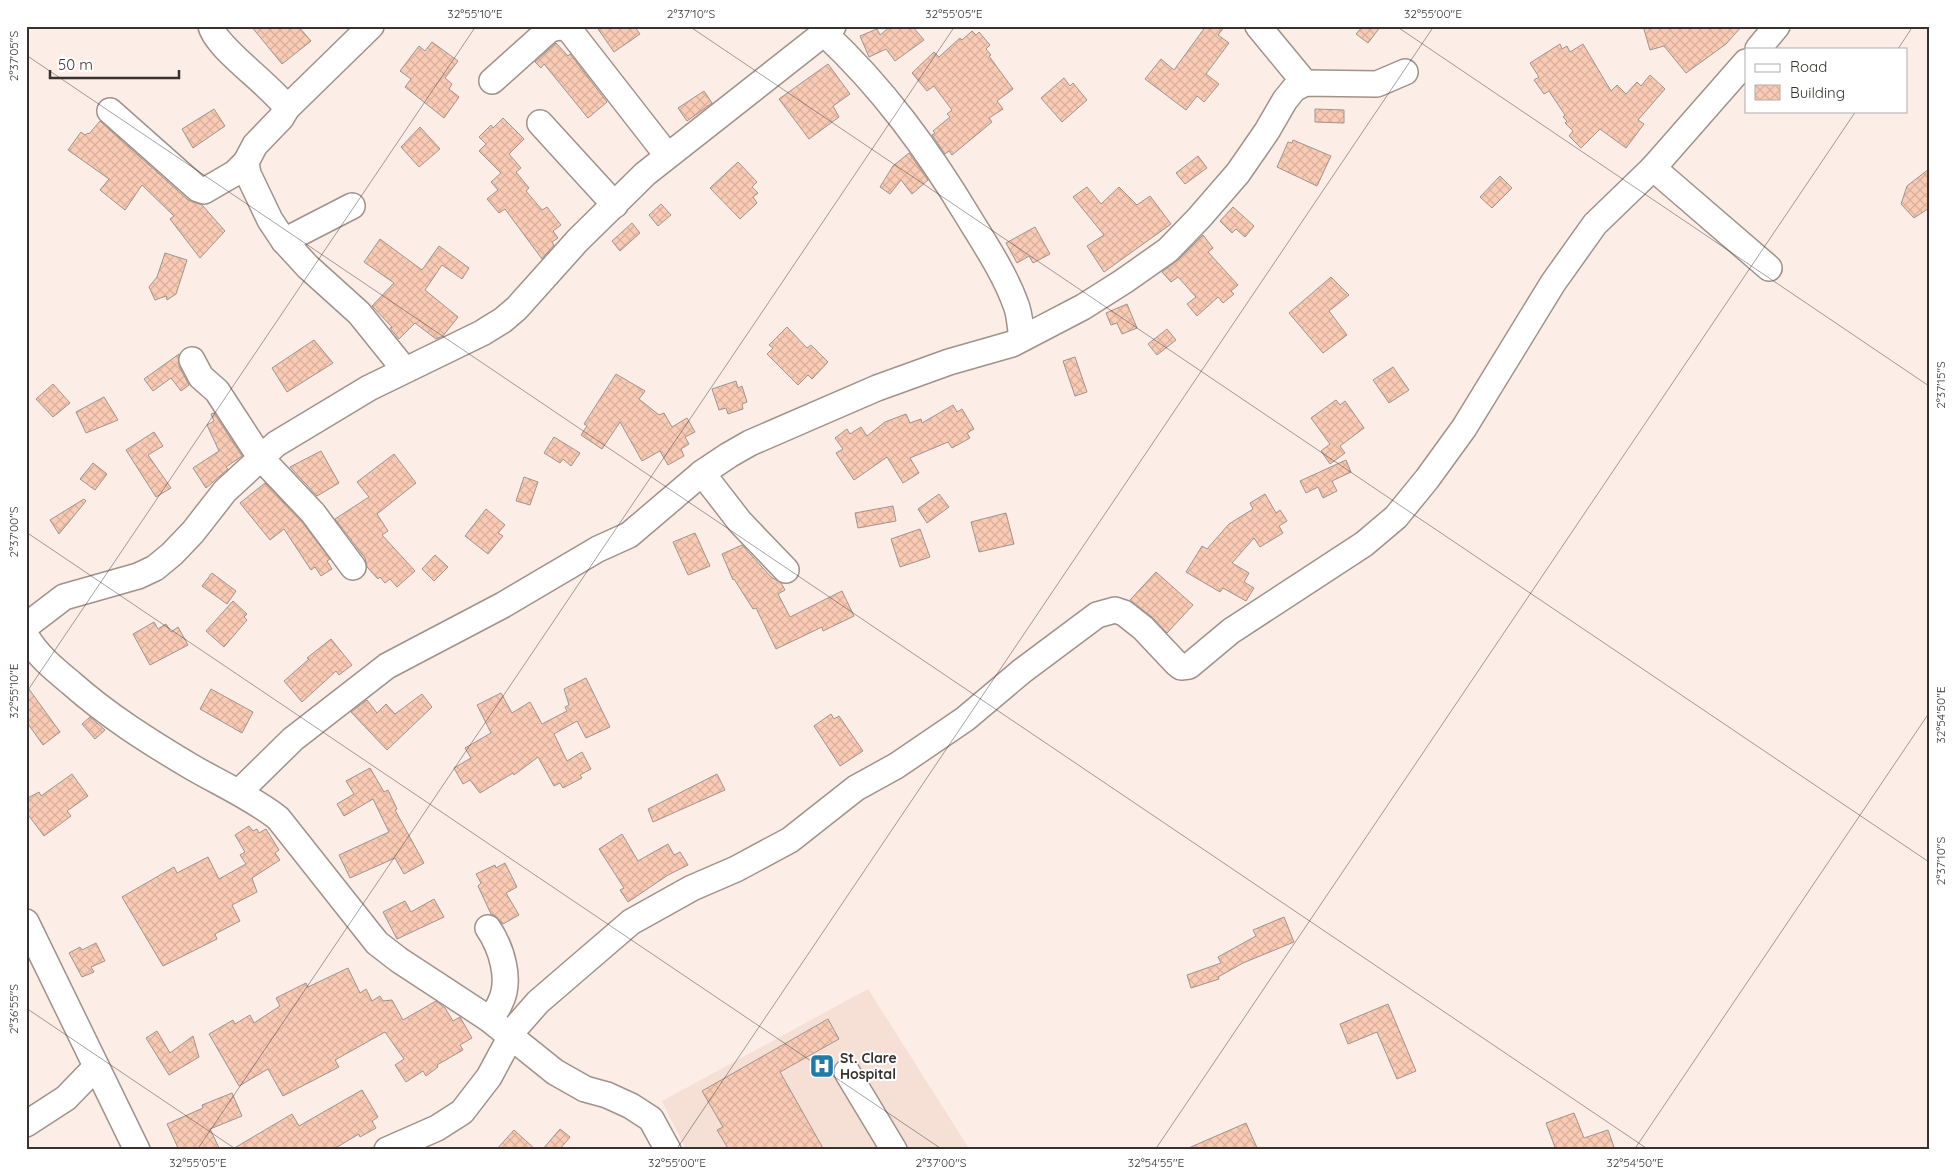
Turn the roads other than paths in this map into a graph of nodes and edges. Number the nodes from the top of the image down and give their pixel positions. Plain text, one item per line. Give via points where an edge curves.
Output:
1 (210, 26) edge
2 (371, 26) edge
3 (1258, 26) edge
4 (1777, 26) edge
5 (568, 27) edge
6 (829, 30) edge
7 (1759, 48) edge
8 (1745, 63) edge
9 (1405, 72) dead end
10 (492, 81) dead end
11 (1305, 83) junction
12 (287, 108) junction
13 (110, 111) dead end
14 (540, 123) dead end
15 (668, 155) junction
16 (246, 162) junction
17 (1653, 168) junction
18 (615, 205) junction
19 (352, 206) dead end
20 (284, 241) junction
21 (1769, 268) dead end
22 (1022, 338) junction
23 (192, 360) dead end
24 (404, 369) junction
25 (260, 457) junction
26 (702, 473) junction
27 (353, 566) dead end
28 (786, 570) dead end
29 (26, 626) edge
30 (26, 636) edge
31 (239, 792) junction
32 (26, 922) edge
33 (488, 928) dead end
34 (489, 1020) junction
35 (510, 1036) junction
36 (96, 1067) junction
37 (847, 1072) dead end
38 (26, 1124) edge
39 (137, 1150) edge
40 (387, 1150) edge
41 (668, 1150) edge
42 (894, 1150) edge

1 - 12 street via 212,35 278,95
2 - 12 street
3 - 11 street
4 - 7 street
5 - 10 street via 550,29
5 - 15 street
6 - 15 street
6 - 22 street via 908,124 946,179 1000,272 1016,306
8 - 17 street
9 - 11 street via 1377,84
11 - 22 street via 1294,89 1285,100 1238,173 1168,250 1082,307
12 - 16 street via 255,145
13 - 16 street via 198,189 204,191
14 - 18 street
15 - 18 street
16 - 20 street via 248,174 270,220
17 - 21 street
17 - 35 street via 1595,224 1553,283 1464,428 1396,517 1364,544 1231,631 1189,666 1181,667 1176,663 1124,613 1115,610 1097,614 965,719 896,766 856,788 790,840 632,922 538,1002
18 - 24 street via 502,320 482,333
19 - 20 street
20 - 24 street via 359,313
22 - 26 street via 877,388 750,443
23 - 25 street via 201,378 217,391
24 - 25 street via 303,427
25 - 27 street via 313,513
25 - 29 street via 225,491 172,554 155,568 64,597
26 - 28 street via 740,522
26 - 31 street via 629,536 598,549 387,666 293,739
30 - 31 street via 45,660 90,700 131,730
31 - 34 street via 278,818 377,943
32 - 36 street
33 - 34 street via 498,943 504,979 500,1003
34 - 35 street
35 - 40 street via 489,1077 462,1112 437,1128
35 - 41 street via 555,1072 585,1089 631,1106 651,1119
36 - 38 street via 66,1098
36 - 39 street
37 - 42 street

